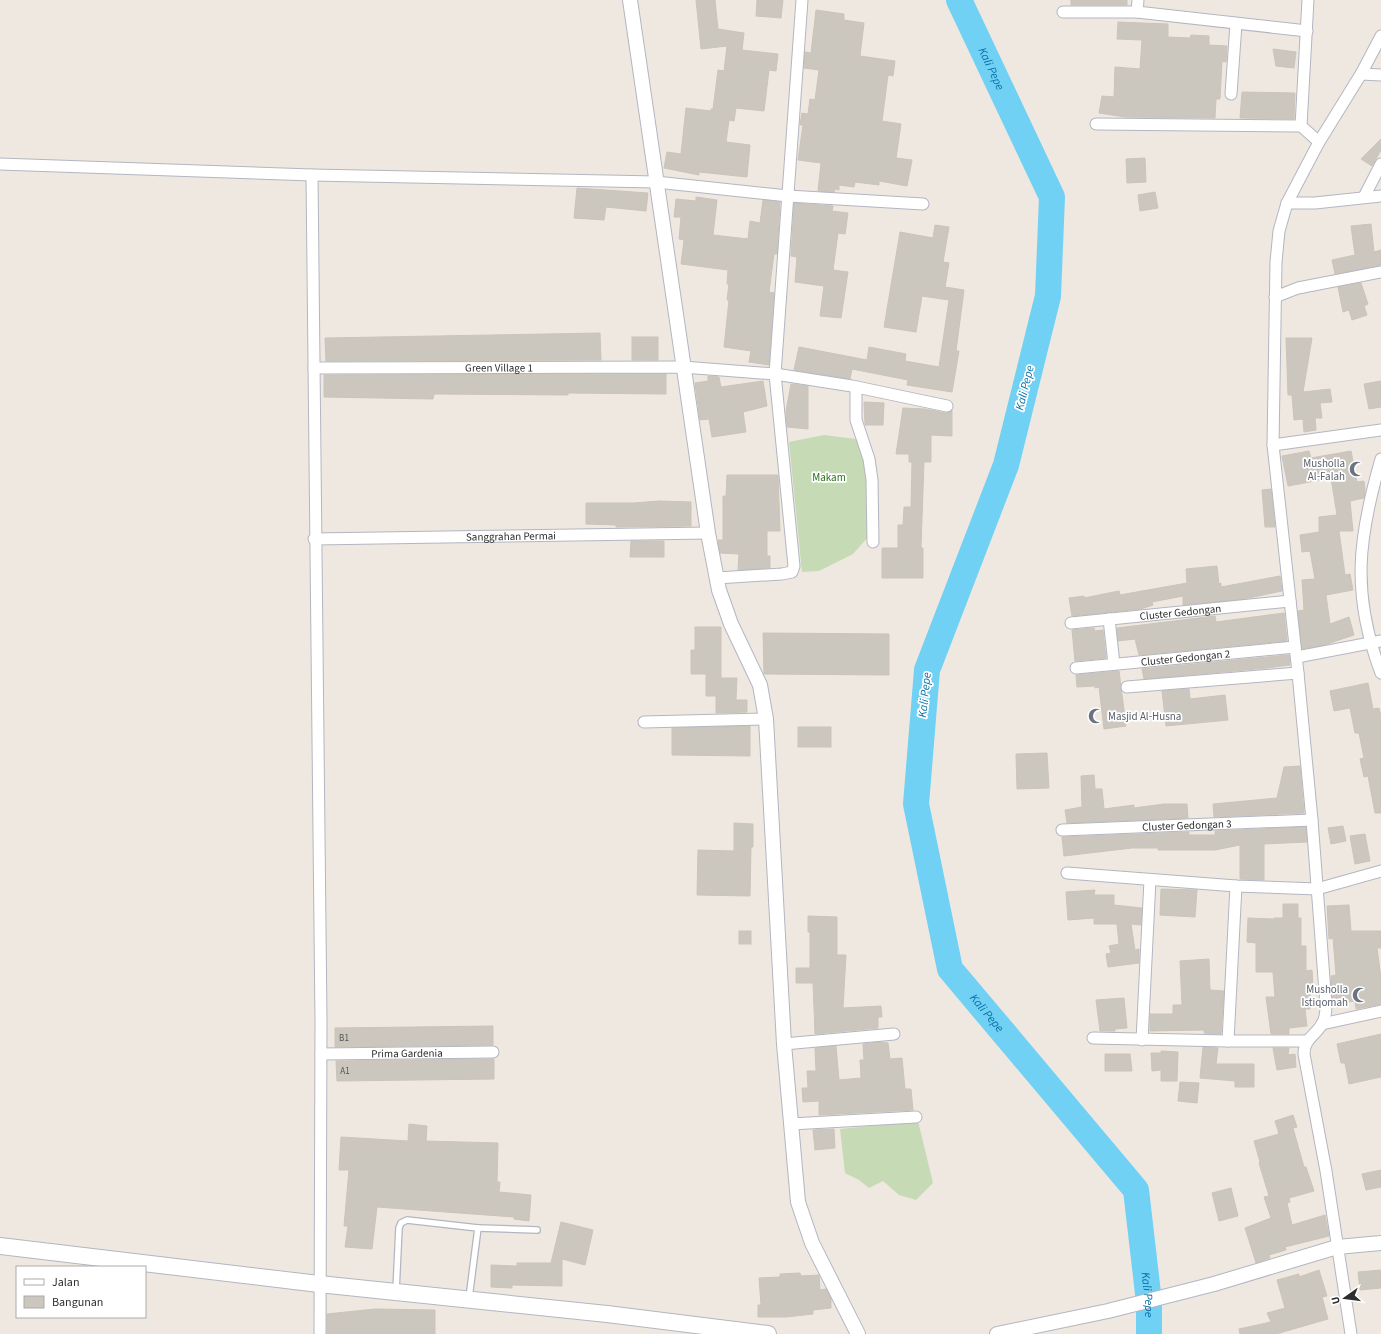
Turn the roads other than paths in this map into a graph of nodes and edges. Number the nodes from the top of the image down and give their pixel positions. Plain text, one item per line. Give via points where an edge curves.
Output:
1 (630, 0) edge
2 (802, 0) edge
3 (1138, 0) edge
4 (1308, 0) edge
5 (1063, 12) dead end
6 (1137, 12) junction
7 (1236, 24) junction
8 (1307, 31) junction
9 (1381, 36) edge
10 (1361, 74) junction
11 (1381, 75) edge
12 (1232, 94) dead end
13 (1096, 124) dead end
14 (1301, 126) junction
15 (1319, 142) junction
16 (0, 164) edge
17 (1381, 164) edge
18 (312, 175) junction
19 (656, 182) junction
20 (788, 196) junction
21 (1381, 196) edge
22 (1364, 197) junction
23 (1287, 203) junction
24 (923, 204) dead end
25 (1381, 272) edge
26 (1275, 296) junction
27 (684, 367) junction
28 (314, 368) junction
29 (775, 374) junction
30 (856, 387) junction
31 (947, 406) dead end
32 (1381, 430) edge
33 (1273, 445) junction
34 (1381, 459) edge
35 (708, 533) junction
36 (314, 539) junction
37 (873, 542) dead end
38 (717, 578) junction
39 (1290, 601) junction
40 (1110, 619) junction
41 (1071, 623) dead end
42 (1381, 641) edge
43 (1370, 644) junction
44 (1296, 652) junction
45 (1114, 664) junction
46 (1076, 668) dead end
47 (1298, 673) junction
48 (1381, 673) edge
49 (1127, 687) dead end
50 (766, 719) junction
51 (644, 722) dead end
52 (1312, 820) junction
53 (1062, 830) dead end
54 (1381, 870) edge
55 (1067, 873) dead end
56 (1150, 880) junction
57 (1236, 886) junction
58 (1317, 889) junction
59 (1381, 1011) edge
60 (1322, 1024) junction
61 (894, 1034) dead end
62 (1093, 1038) dead end
63 (1142, 1040) junction
64 (1306, 1041) junction
65 (1228, 1042) junction
66 (784, 1044) junction
67 (493, 1052) dead end
68 (321, 1054) junction
69 (916, 1117) dead end
70 (791, 1124) junction
71 (478, 1228) junction
72 (537, 1230) dead end
73 (1381, 1243) edge
74 (0, 1246) edge
75 (1337, 1247) junction
76 (319, 1284) junction
77 (396, 1292) junction
78 (469, 1300) junction
79 (320, 1334) edge
80 (768, 1334) edge
81 (858, 1334) edge
82 (997, 1334) edge
83 (1350, 1334) edge

1 - 19 street
2 - 20 street
3 - 6 street
4 - 8 street
5 - 6 street
6 - 7 street
7 - 8 street
7 - 12 street
8 - 14 street
9 - 10 street
10 - 11 street
10 - 15 street
13 - 14 street
14 - 15 street
15 - 23 street
16 - 18 street
17 - 22 street
18 - 19 street
18 - 28 street
19 - 20 street
19 - 27 street
20 - 24 street
20 - 29 street
21 - 22 street
22 - 23 street via 1315,203
23 - 26 street via 1279,231
25 - 26 street via 1298,288
26 - 33 street
27 - 28 street, Green Village 1
27 - 29 street, Green Village 1
27 - 35 street
28 - 36 street
29 - 30 street, Green Village 1
29 - 38 street via 794,566 792,572 782,574
30 - 31 street, Green Village 1
30 - 37 street via 856,420 864,440 872,480
32 - 33 street
33 - 39 street
34 - 43 street via 1368,504 1361,545 1362,595
35 - 36 street, Sanggrahan Permai
35 - 38 street
36 - 68 street
38 - 50 street via 731,624 760,685
39 - 40 street, Cluster Gedongan
39 - 44 street
40 - 41 street, Cluster Gedongan
40 - 45 street
42 - 43 street, Cluster Gedongan 2
43 - 44 street, Cluster Gedongan 2
43 - 48 street
44 - 45 street, Cluster Gedongan 2
44 - 47 street
45 - 46 street, Cluster Gedongan 2
47 - 49 street
47 - 52 street
50 - 51 street
50 - 66 street
52 - 53 street, Cluster Gedongan 3
52 - 58 street
54 - 58 street
55 - 56 street
56 - 57 street
56 - 63 street
57 - 58 street
57 - 65 street
58 - 60 street via 1326,1005
59 - 60 street
60 - 64 street
61 - 66 street
62 - 63 street
63 - 65 street
64 - 65 street
64 - 75 street via 1304,1054
66 - 70 street
67 - 68 street, Prima Gardenia
68 - 76 street
69 - 70 street
70 - 81 street via 798,1202 802,1218
71 - 72 lane
71 - 77 lane via 407,1220 401,1223
71 - 78 lane
73 - 75 street
74 - 76 main road
75 - 82 street via 1191,1290 1108,1311
75 - 83 street
76 - 77 main road
76 - 79 street
77 - 78 main road
78 - 80 main road

